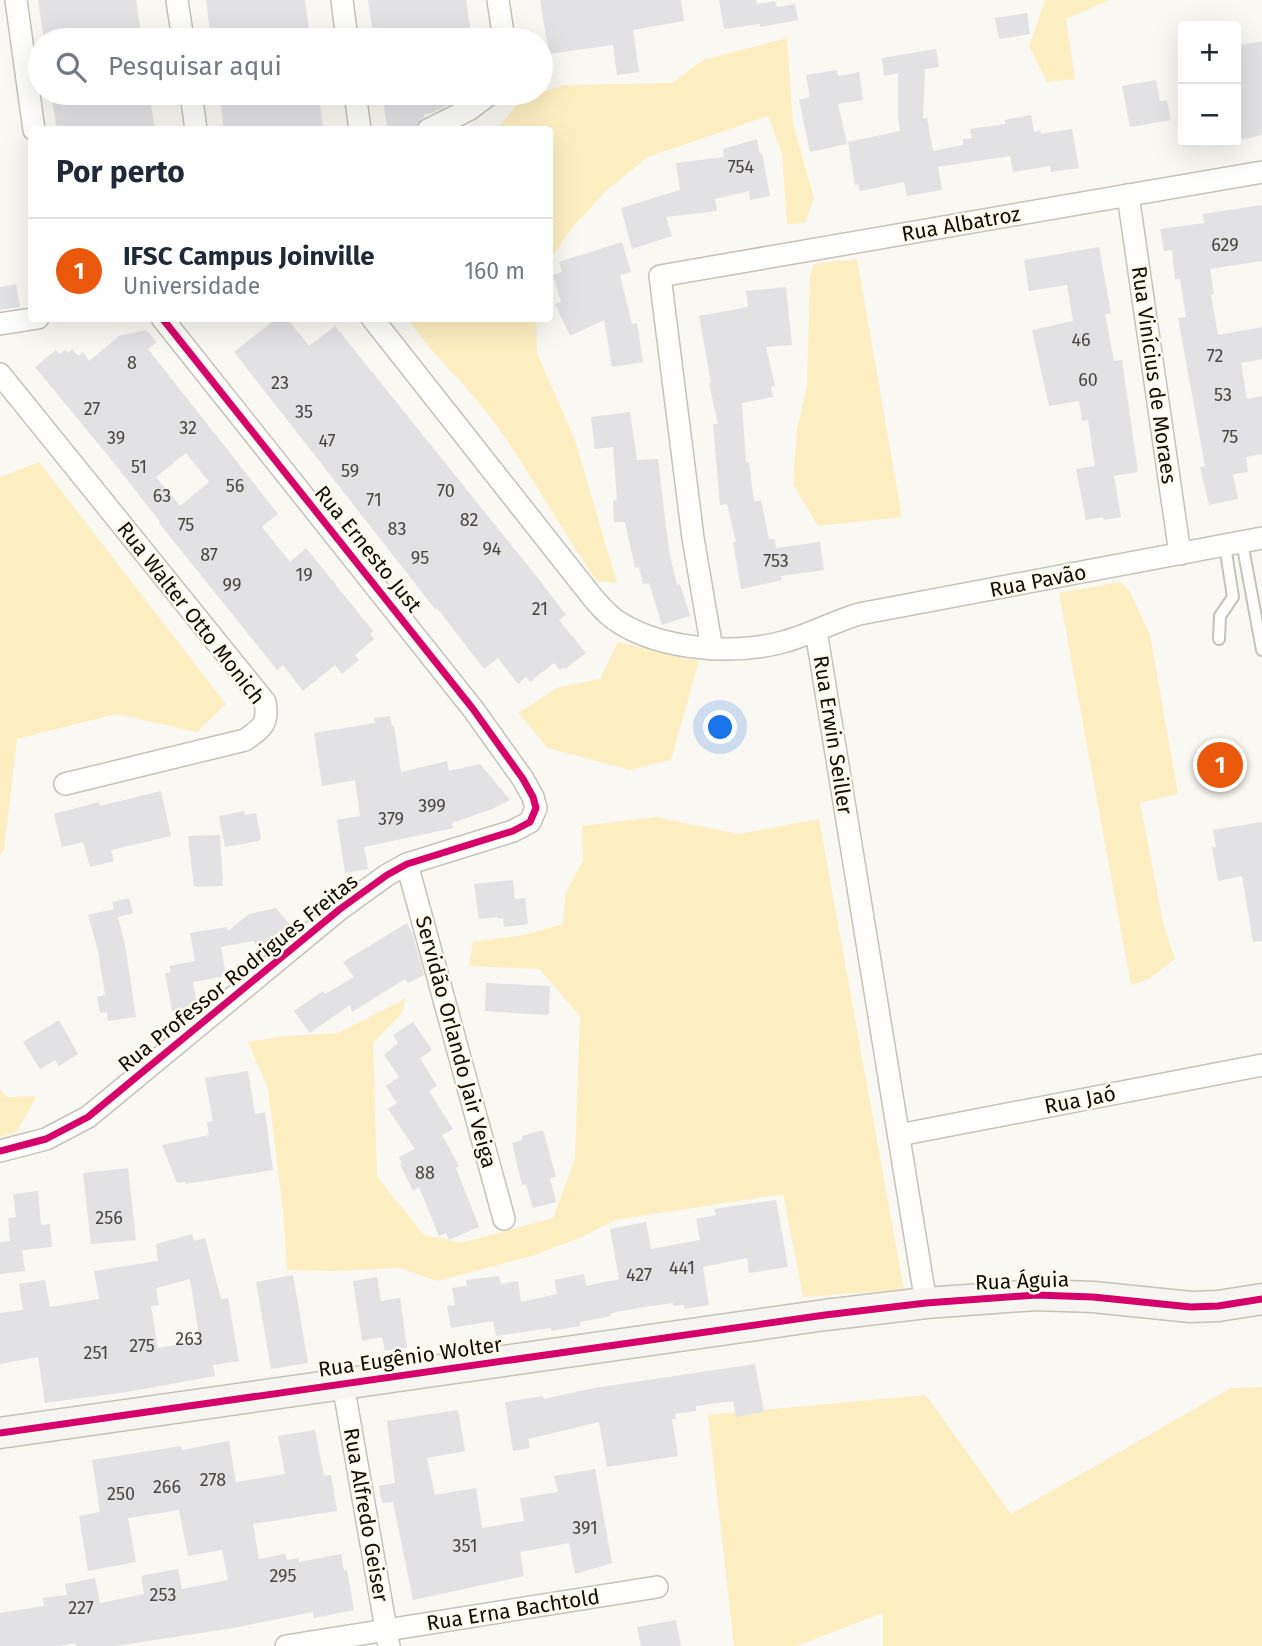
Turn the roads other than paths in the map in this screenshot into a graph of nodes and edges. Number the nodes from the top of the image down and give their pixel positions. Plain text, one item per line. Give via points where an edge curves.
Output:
1 (16, 0) edge
2 (177, 0) edge
3 (342, 0) edge
4 (498, 0) edge
5 (181, 28) edge
6 (346, 28) edge
7 (502, 28) edge
8 (28, 87) edge
9 (31, 105) edge
10 (193, 105) edge
11 (357, 105) edge
12 (475, 105) edge
13 (33, 126) edge
14 (195, 126) edge
15 (359, 126) edge
16 (436, 126) edge
17 (1262, 172) edge
18 (1128, 195) junction
19 (28, 320) edge
20 (165, 322) edge
21 (375, 322) edge
22 (0, 324) edge
23 (0, 374) edge
24 (1243, 542) edge
25 (1180, 554) junction
26 (816, 631) junction
27 (1219, 639) dead end
28 (712, 649) junction
29 (1262, 650) edge
30 (65, 784) dead end
31 (536, 808) joint
32 (407, 864) junction
33 (1262, 1065) edge
34 (899, 1135) junction
35 (0, 1151) edge
36 (504, 1219) dead end
37 (1262, 1299) edge
38 (926, 1303) junction
39 (825, 1315) joint
40 (343, 1384) junction
41 (0, 1433) edge
42 (657, 1587) dead end
43 (387, 1638) edge
44 (286, 1646) edge

1 - 8 street
2 - 5 street
3 - 6 street
4 - 7 street
9 - 13 street
10 - 14 street
11 - 15 street
12 - 16 street
17 - 18 street, Rua Albatroz
18 - 25 street, Rua Vinícius de Moraes
18 - 28 street, Rua Albatroz via 660,276
19 - 22 street
20 - 31 street, Rua Ernesto Just via 487,726 523,779
21 - 28 street, Rua Erwin Seiller via 605,612 658,639
23 - 30 street, Rua Walter Otto Monich via 265,702 268,716 261,729 245,740
24 - 25 street, Rua Pavão
24 - 27 lane via 1233,597 1220,616
24 - 29 lane
25 - 26 street, Rua Pavão via 859,614
26 - 28 street, Rua Erwin Seiller via 764,646
26 - 34 street, Rua Erwin Seiller
31 - 32 street, Rua Professor Rodrigues Freitas via 530,822 513,831
32 - 35 street, Rua Professor Rodrigues Freitas via 340,909 88,1117 46,1139
32 - 36 street, Servidão Orlando Jair Veiga
33 - 34 street, Rua Jaó
34 - 38 street, Rua Erwin Seiller
37 - 38 street, Rua Águia via 1191,1307 1064,1295
38 - 39 street, Rua Águia
39 - 40 street, Rua Eugênio Wolter
40 - 41 street, Rua Eugênio Wolter
40 - 43 street, Rua Alfredo Geiser
42 - 43 street, Rua Erna Bachtold
43 - 44 street, Rua Erna Bachtold

